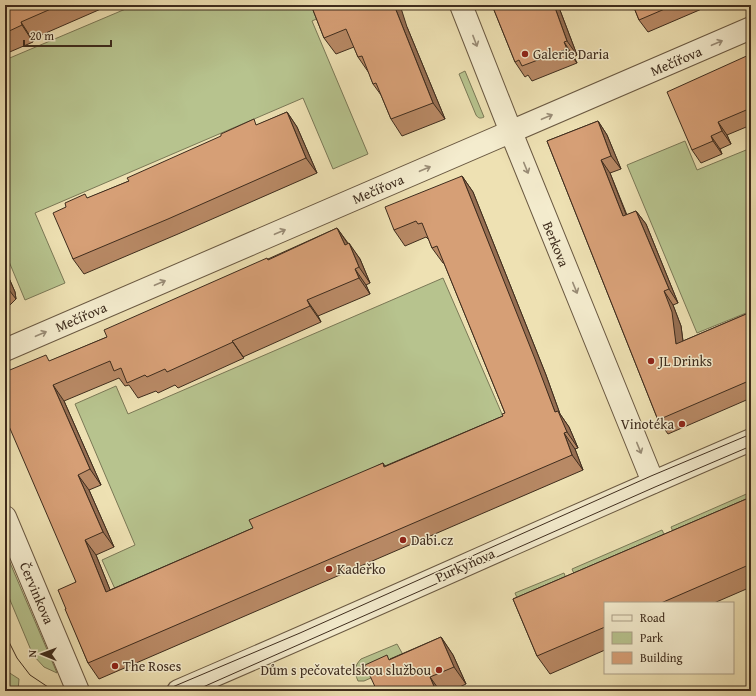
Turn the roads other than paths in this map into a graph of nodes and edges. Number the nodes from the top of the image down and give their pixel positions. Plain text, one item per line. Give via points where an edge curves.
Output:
1 (461, 5) edge
2 (751, 28) edge
3 (511, 132) junction
4 (5, 350) edge
5 (751, 440) edge
6 (653, 482) junction
7 (5, 517) edge
8 (78, 691) edge
9 (178, 691) edge

1 -> 3 street, Berkova
3 -> 2 street, Mečířova
4 -> 3 street, Mečířova
3 -> 6 street, Berkova
5 - 6 street, Purkyňova
6 - 9 street, Purkyňova
7 - 8 street, Červinkova

